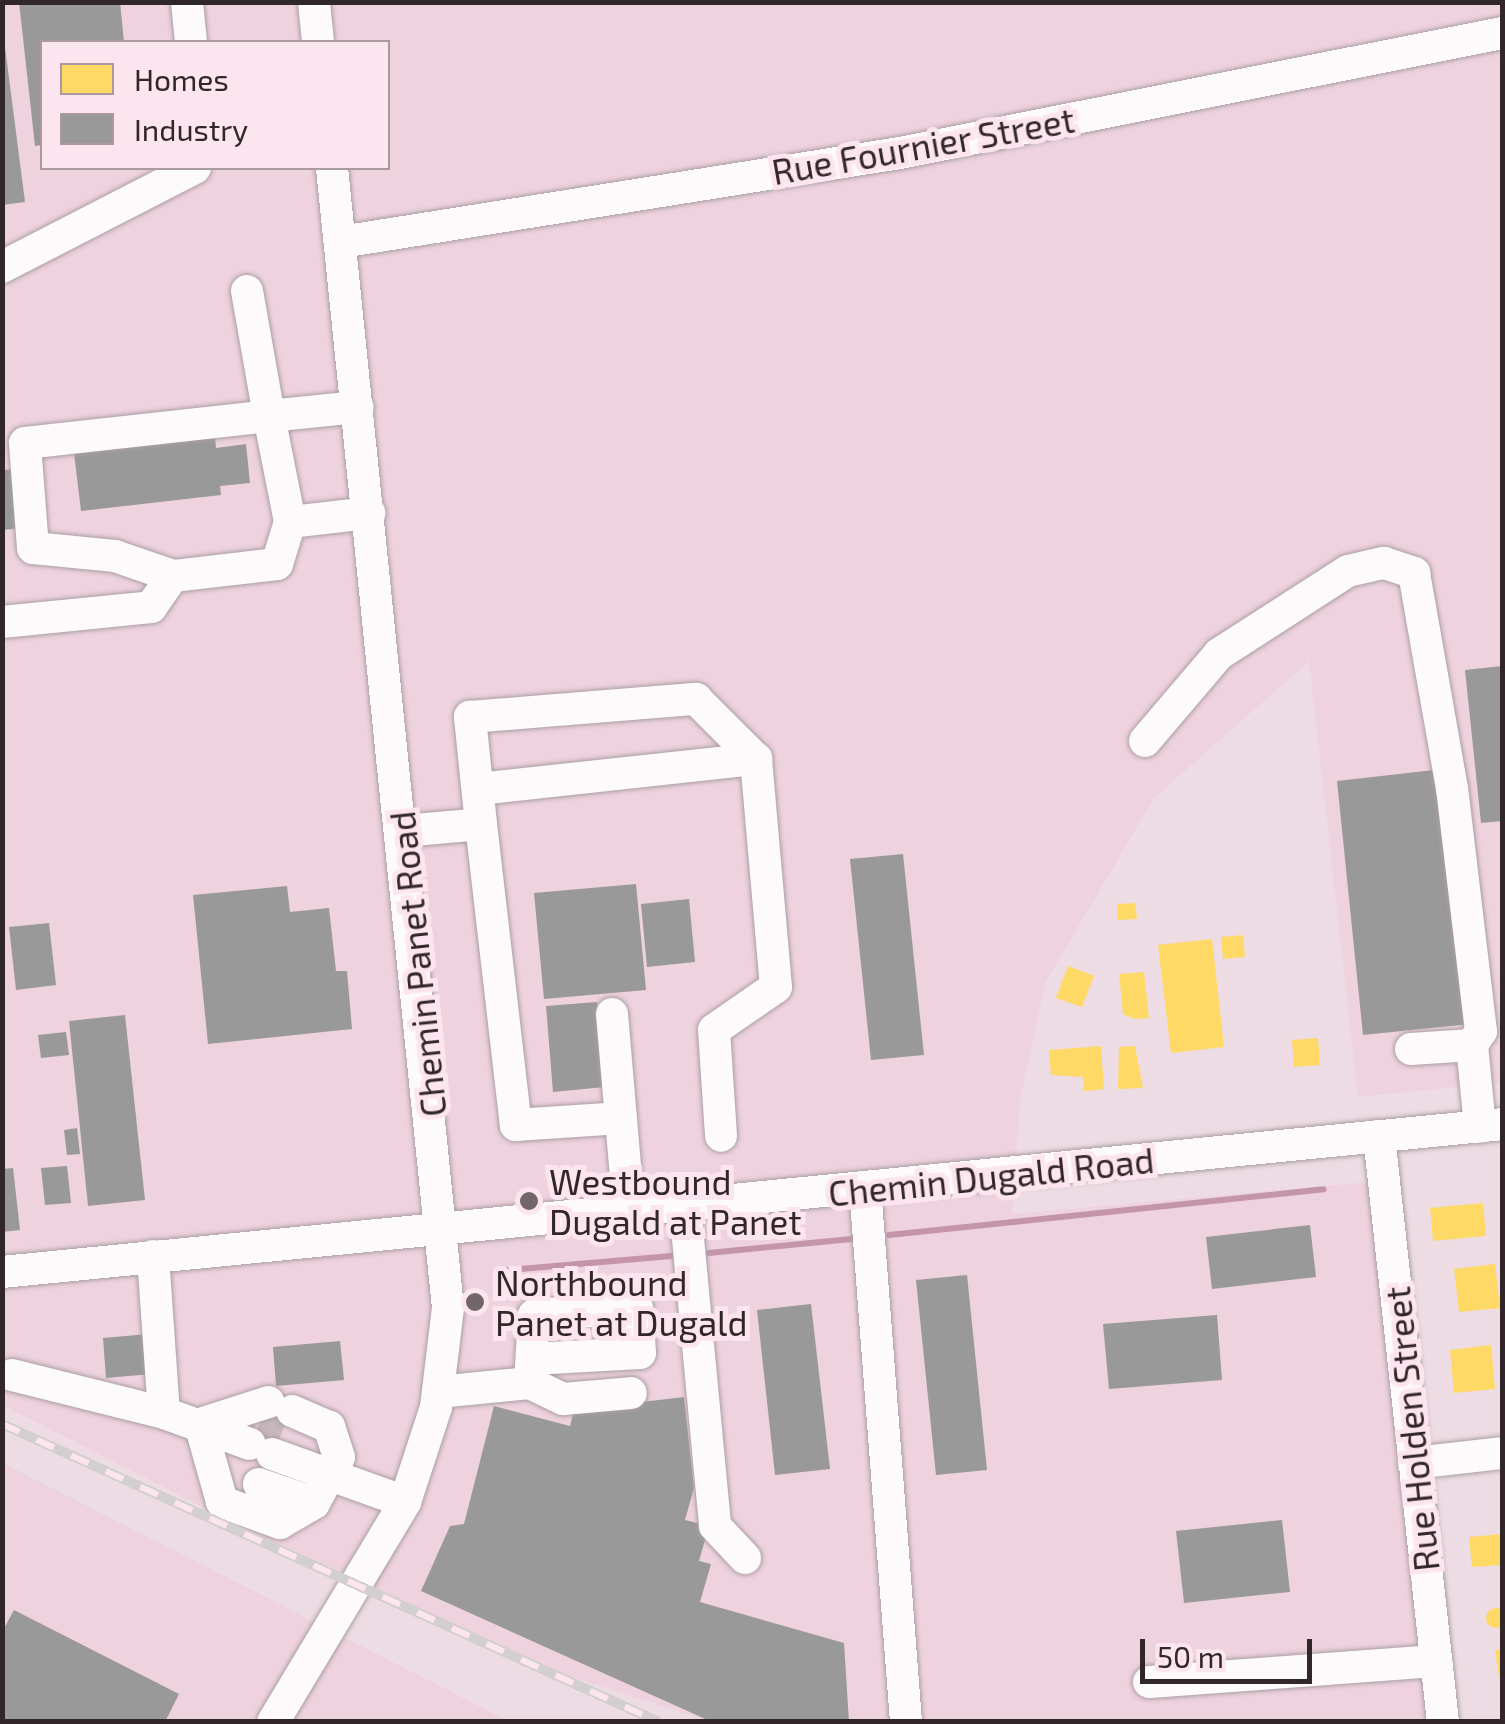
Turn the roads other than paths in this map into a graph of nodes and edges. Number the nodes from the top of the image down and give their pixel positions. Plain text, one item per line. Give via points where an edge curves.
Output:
1 (187, 2) edge
2 (314, 2) edge
3 (1502, 33) edge
4 (192, 40) edge
5 (318, 40) edge
6 (190, 170) edge
7 (332, 170) edge
8 (341, 242) junction
9 (2, 266) edge
10 (247, 291) dead end
11 (358, 406) junction
12 (270, 416) junction
13 (14, 443) edge
14 (369, 513) junction
15 (290, 522) junction
16 (18, 549) edge
17 (173, 576) junction
18 (2, 622) edge
19 (1145, 741) dead end
20 (756, 760) junction
21 (478, 789) junction
22 (481, 824) junction
23 (403, 831) junction
24 (612, 1014) dead end
25 (1472, 1044) junction
26 (1411, 1050) dead end
27 (621, 1118) junction
28 (1492, 1126) edge
29 (721, 1136) dead end
30 (1379, 1136) junction
31 (866, 1188) junction
32 (686, 1207) junction
33 (629, 1212) junction
34 (445, 1225) junction
35 (153, 1256) junction
36 (2, 1272) edge
37 (694, 1305) junction
38 (637, 1308) junction
39 (531, 1370) junction
40 (12, 1375) dead end
41 (438, 1392) junction
42 (630, 1393) dead end
43 (164, 1413) junction
44 (200, 1424) junction
45 (265, 1440) junction
46 (1502, 1453) edge
47 (1414, 1463) junction
48 (327, 1479) junction
49 (405, 1502) junction
50 (745, 1558) dead end
51 (1436, 1661) junction
52 (1149, 1682) dead end
53 (273, 1722) edge
54 (906, 1722) edge
55 (1443, 1722) edge

1 - 4 street
2 - 5 street
3 - 8 street, Rue Fournier Street via 900,153
6 - 9 street
7 - 8 street, Chemin Panet Road
8 - 11 street, Chemin Panet Road
10 - 12 street
11 - 12 street
11 - 14 street, Chemin Panet Road
12 - 13 street
12 - 15 street
13 - 16 street
14 - 15 street
14 - 23 street, Chemin Panet Road
15 - 17 street via 277,564
16 - 17 street via 115,556
17 - 18 street via 151,607
19 - 25 street via 1219,654 1348,571 1384,564 1414,572 1454,808 1480,1031
20 - 21 street
20 - 21 street via 696,699 470,718
20 - 29 street via 776,987 714,1030
21 - 22 street
22 - 23 street
22 - 27 street via 516,1126
23 - 34 street, Chemin Panet Road
24 - 27 street
25 - 26 street
25 - 28 street
27 - 33 street
28 - 30 street, Chemin Dugald Road
30 - 31 street, Chemin Dugald Road
30 - 47 street, Rue Holden Street
31 - 32 street, Chemin Dugald Road
31 - 54 street
32 - 33 street, Chemin Dugald Road
32 - 37 street
33 - 34 street, Chemin Dugald Road
34 - 35 street, Chemin Dugald Road
34 - 41 street, Chemin Panet Road via 448,1308
35 - 36 street, Chemin Dugald Road
35 - 43 street
37 - 38 street
37 - 50 street via 714,1526
38 - 39 street via 640,1352
38 - 39 street via 534,1315
39 - 41 street
39 - 42 street via 562,1399
40 - 43 street
41 - 49 street, Chemin Panet Road
43 - 44 street
44 - 45 street
44 - 45 street
44 - 48 street via 222,1502 280,1523
45 - 48 street
45 - 48 street
46 - 47 street
47 - 51 street, Rue Holden Street
48 - 49 street
49 - 53 street, Chemin Panet Road
51 - 52 street
51 - 55 street, Rue Holden Street

